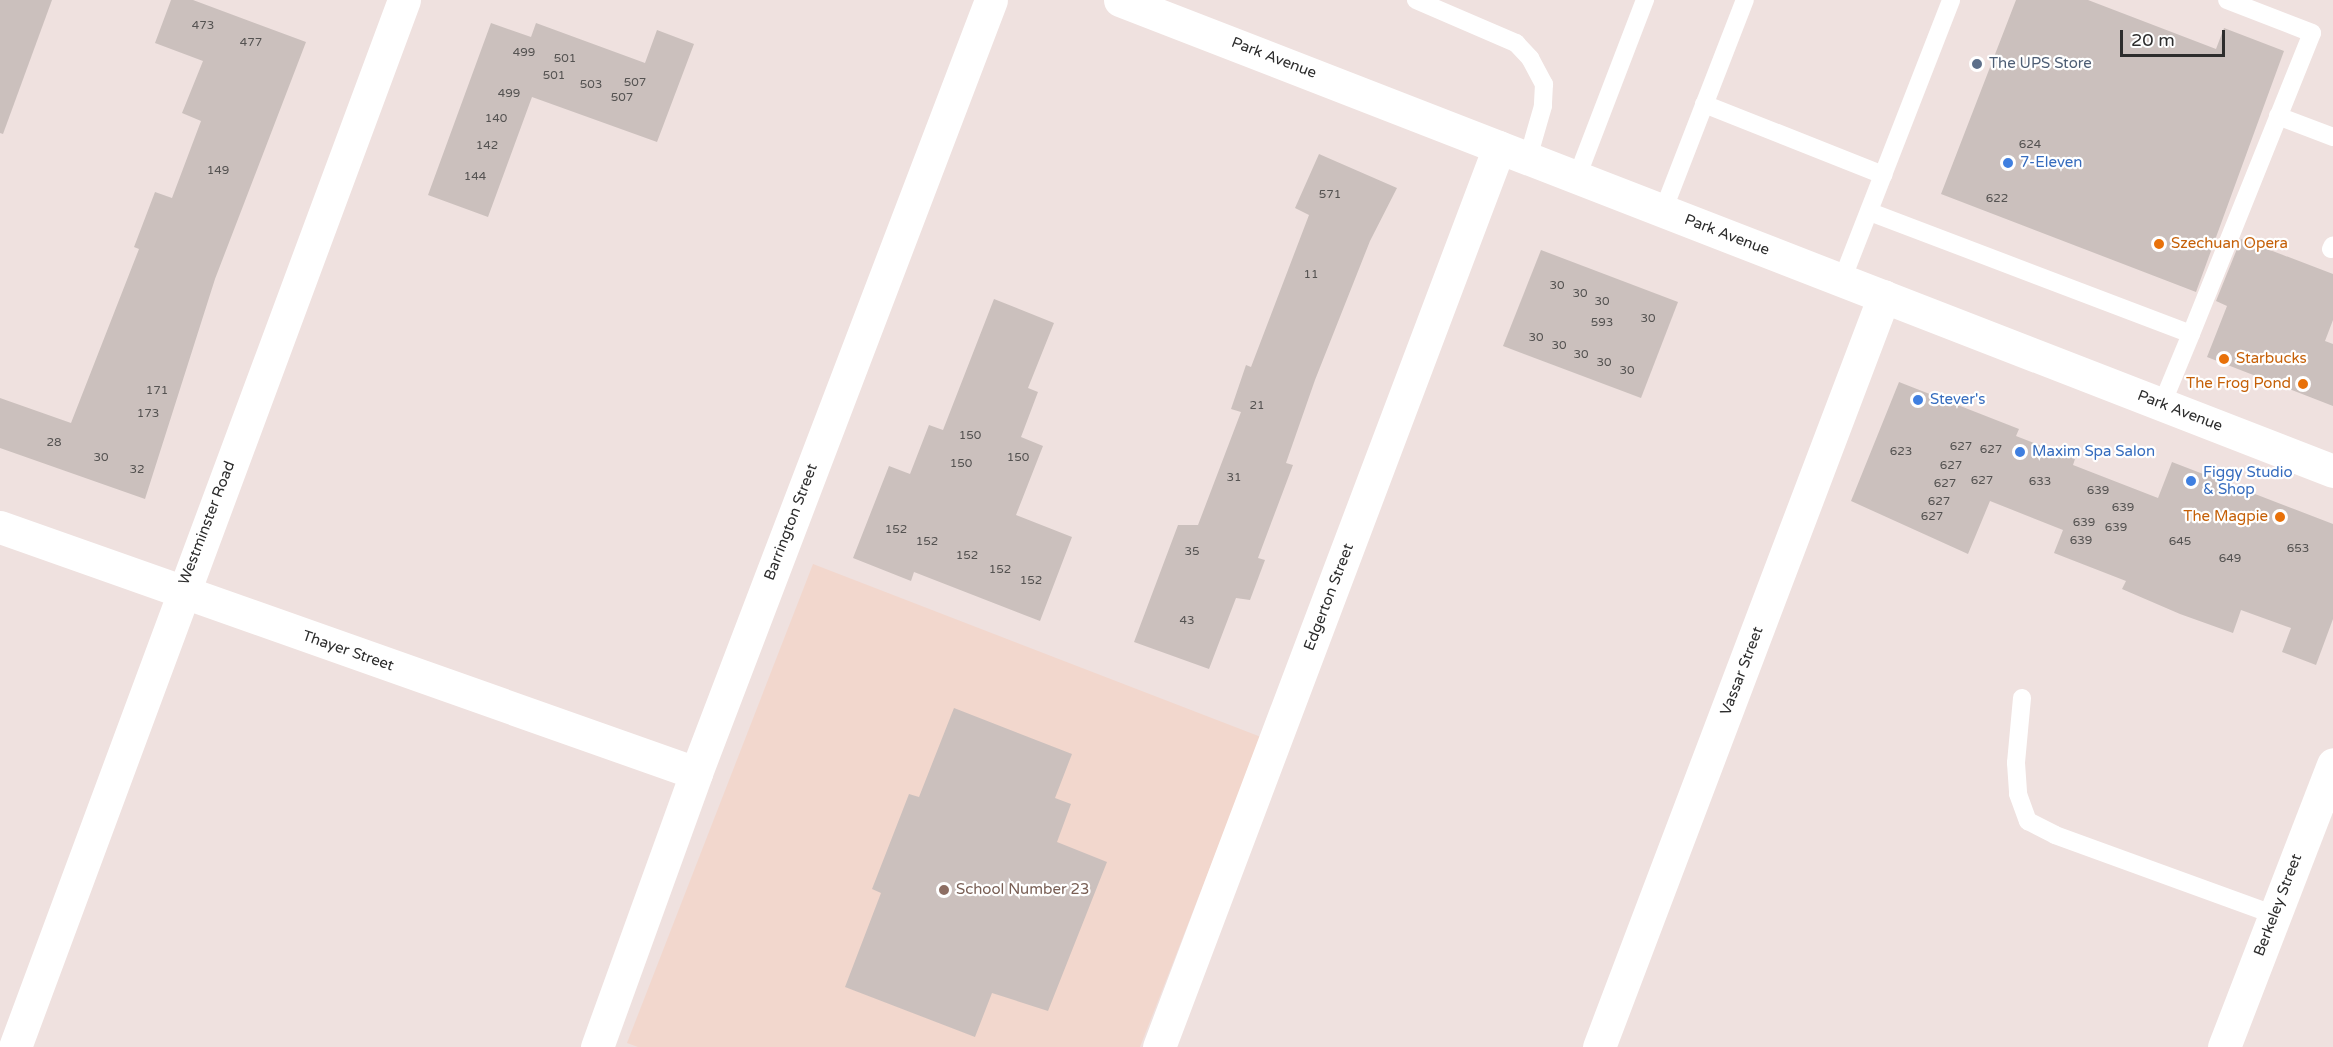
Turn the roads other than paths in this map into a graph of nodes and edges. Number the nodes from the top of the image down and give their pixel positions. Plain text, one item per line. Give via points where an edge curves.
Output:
1 (404, 0) edge
2 (991, 0) edge
3 (1120, 0) edge
4 (1416, 0) edge
5 (1645, 0) edge
6 (1745, 0) edge
7 (1951, 0) edge
8 (2227, 0) edge
9 (1704, 104) junction
10 (2278, 116) junction
11 (2333, 136) edge
12 (1513, 152) junction
13 (1883, 175) junction
14 (1577, 177) junction
15 (1663, 211) junction
16 (1870, 212) junction
17 (1842, 280) junction
18 (1884, 296) junction
19 (2190, 334) junction
20 (2163, 404) junction
21 (2333, 471) edge
22 (0, 527) edge
23 (181, 592) junction
24 (2022, 698) dead end
25 (2333, 764) edge
26 (696, 772) junction
27 (2275, 915) junction
28 (15, 1047) edge
29 (597, 1047) edge
30 (1159, 1047) edge
31 (1599, 1047) edge
32 (2224, 1047) edge

1 - 23 street, Westminster Road
2 - 26 street, Barrington Street
3 - 12 street, Park Avenue
4 - 12 lane via 1516,43 1530,58 1544,84 1543,106
5 - 14 lane
6 - 9 lane
7 - 13 lane
8 - 10 lane via 2312,33
9 - 13 lane
9 - 15 lane
10 - 11 lane
10 - 19 lane
12 - 14 street, Park Avenue
12 - 30 street, Edgerton Street
13 - 16 lane
14 - 15 street, Park Avenue
15 - 17 street, Park Avenue
16 - 17 lane
16 - 19 lane
17 - 18 street, Park Avenue
18 - 20 street, Park Avenue
18 - 31 street, Vassar Street
19 - 20 lane
20 - 21 street, Park Avenue
22 - 23 street, Thayer Street
23 - 26 street, Thayer Street
23 - 28 street, Westminster Road
24 - 27 lane via 2016,763 2018,794 2028,821 2055,835
25 - 27 street, Berkeley Street
26 - 29 street, Barrington Street
27 - 32 street, Berkeley Street

